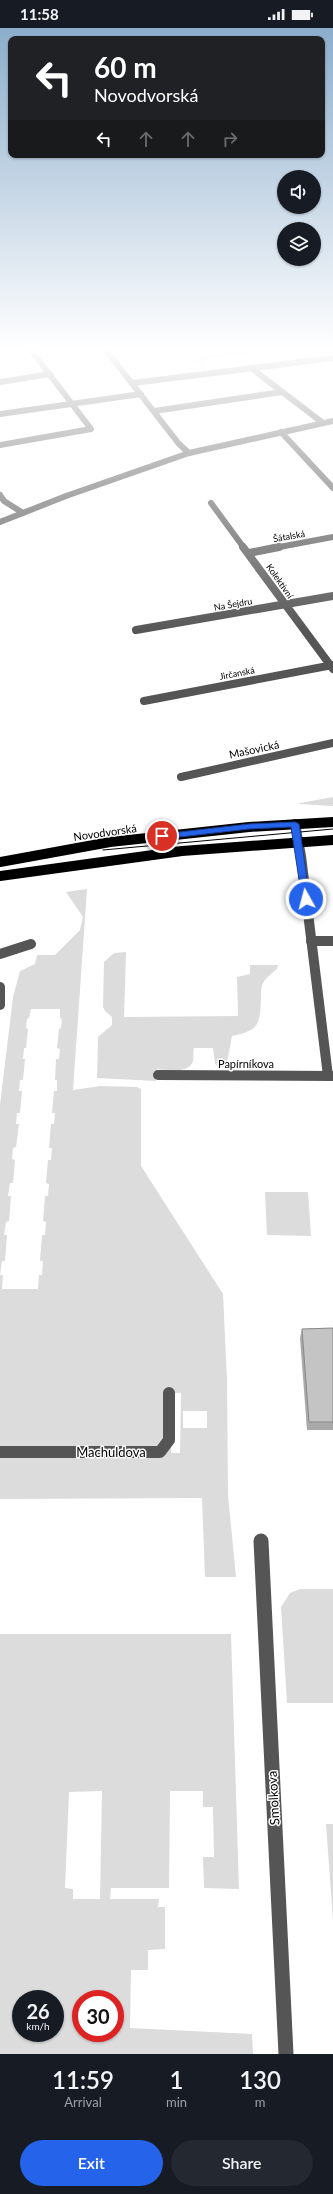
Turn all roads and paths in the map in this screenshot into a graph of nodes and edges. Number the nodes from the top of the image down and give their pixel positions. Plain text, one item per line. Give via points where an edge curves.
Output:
1 (180, 445) edge
2 (226, 445) edge
3 (293, 445) edge
4 (189, 453) junction
5 (333, 488) edge
6 (0, 496) edge
7 (211, 503) dead end
8 (23, 513) junction
9 (0, 522) edge
10 (333, 538) edge
11 (249, 552) junction
12 (333, 596) edge
13 (285, 604) junction
14 (136, 630) dead end
15 (332, 667) edge
16 (144, 701) dead end
17 (333, 743) edge
18 (181, 776) dead end
19 (333, 822) edge
20 (295, 824) junction
21 (333, 840) edge
22 (298, 842) junction
23 (0, 862) edge
24 (0, 876) edge
25 (311, 941) junction
26 (333, 941) edge
27 (31, 944) dead end
28 (0, 954) edge
29 (0, 987) edge
30 (0, 1005) edge
31 (158, 1075) dead end
32 (331, 1076) edge
33 (169, 1393) dead end
34 (0, 1452) edge
35 (261, 1541) dead end
36 (286, 2054) edge

1 - 4 street
2 - 4 street
3 - 5 street
4 - 8 street
6 - 8 street
7 - 11 street, Kolektivní
8 - 9 street
10 - 11 street, Šátalská
11 - 13 street, Kolektivní
12 - 13 street, Na Šejdru
13 - 14 street, Na Šejdru
13 - 15 street, Kolektivní
15 - 16 street, Jirčanská
17 - 18 street, Mašovická
19 - 20 main road, Novodvorská
20 - 22 street
20 - 23 main road, Novodvorská via 110,842
21 - 22 main road
22 - 24 main road via 114,859
22 - 25 street
25 - 26 street
25 - 32 street
27 - 28 street
29 - 30 street
31 - 32 street, Papírníkova
33 - 34 street, Machuldova via 169,1440 160,1452
35 - 36 street, Smolkova

